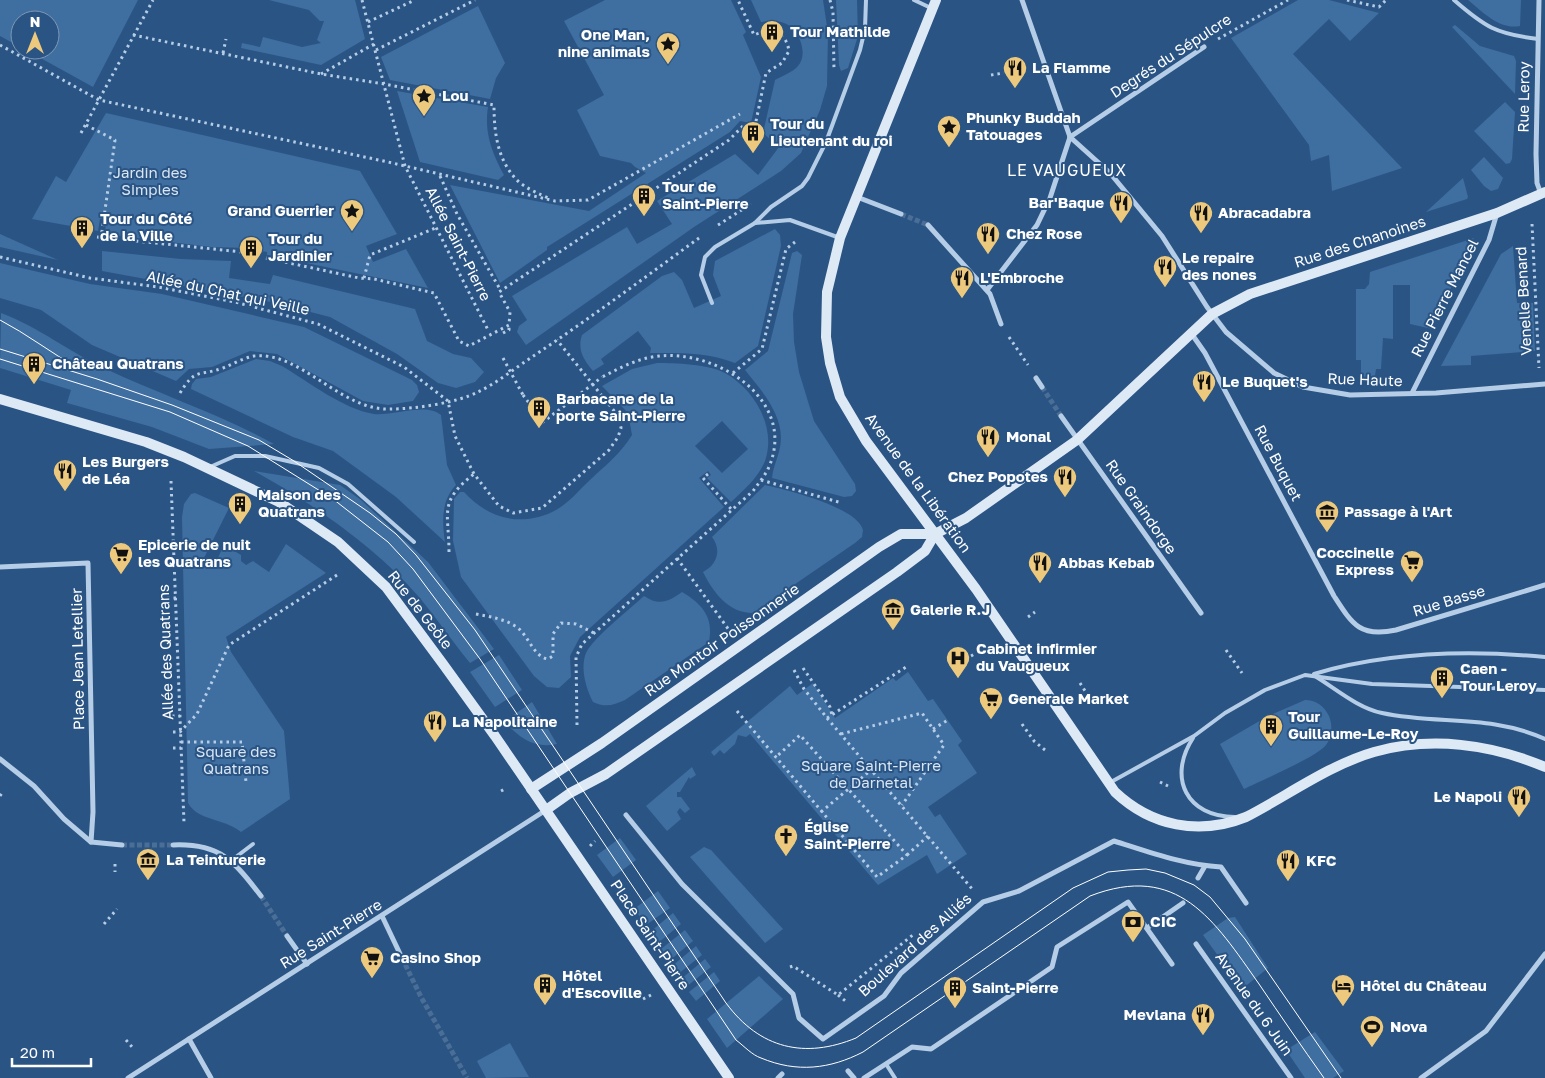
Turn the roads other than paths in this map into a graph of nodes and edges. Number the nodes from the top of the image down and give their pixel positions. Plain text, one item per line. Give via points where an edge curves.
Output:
1 (866, 0) edge
2 (914, 0) edge
3 (1022, 0) edge
4 (1454, 0) edge
5 (1539, 0) edge
6 (934, 4) edge
7 (1538, 39) junction
8 (1204, 46) road end
9 (1070, 137) junction
10 (1543, 193) edge
11 (856, 196) junction
12 (1497, 213) junction
13 (901, 214) tunnel mouth
14 (755, 222) junction
15 (928, 225) tunnel mouth
16 (840, 238) junction
17 (987, 290) junction
18 (712, 303) dead end
19 (1212, 314) junction
20 (1001, 324) road end
21 (1191, 332) junction
22 (1036, 378) road end
23 (1545, 384) edge
24 (1042, 387) tunnel mouth
25 (1412, 393) junction
26 (0, 399) edge
27 (1061, 416) tunnel mouth
28 (1077, 440) junction
29 (208, 468) junction
30 (935, 534) junction
31 (414, 542) dead end
32 (0, 567) edge
33 (1545, 585) edge
34 (1200, 614) dead end
35 (1360, 629) joint
36 (1545, 657) edge
37 (1313, 675) junction
38 (1545, 690) edge
39 (1194, 736) junction
40 (1545, 739) edge
41 (0, 759) edge
42 (1545, 767) edge
43 (1108, 783) junction
44 (531, 789) junction
45 (546, 810) junction
46 (626, 815) dead end
47 (1246, 817) junction
48 (90, 842) junction
49 (253, 844) dead end
50 (122, 845) tunnel mouth
51 (173, 845) tunnel mouth
52 (234, 862) junction
53 (1204, 866) junction
54 (1198, 878) dead end
55 (261, 896) tunnel mouth
56 (1183, 903) dead end
57 (1246, 903) dead end
58 (382, 916) junction
59 (1147, 928) junction
60 (287, 936) tunnel mouth
61 (1196, 944) dead end
62 (1545, 954) edge
63 (402, 958) tunnel mouth
64 (307, 964) junction
65 (1172, 964) dead end
66 (189, 1039) junction
67 (886, 1064) junction
68 (848, 1071) dead end
69 (128, 1078) edge
70 (211, 1078) edge
71 (730, 1078) edge
72 (854, 1078) edge
73 (864, 1078) edge
74 (895, 1078) edge
75 (1291, 1078) edge
76 (1421, 1078) edge

1 - 14 lane via 860,50 826,142 808,178
2 - 6 lane
3 - 9 street
4 - 7 lane via 1489,28 1505,35
5 - 7 street, Rue Leroy
6 - 11 main road, Avenue de la Libération
7 - 10 street, Rue Leroy via 1536,161 1537,183
8 - 9 street, Degrés du Sépulcre
9 - 17 street via 1050,198 1037,225
9 - 19 street, Rue Haute via 1110,173 1162,236
10 - 12 main road, Rue des Chanoines
11 - 13 street
11 - 16 main road, Avenue de la Libération
12 - 19 main road, Rue des Chanoines via 1250,294
12 - 25 street, Rue Pierre Mancel via 1489,240
14 - 16 lane via 790,220
14 - 18 lane via 705,256 701,275
15 - 17 street
16 - 30 main road, Avenue de la Libération via 827,292 825,316 826,337 840,397 866,441
17 - 20 street via 994,300
19 - 21 main road, Rue des Chanoines
19 - 25 street, Rue Haute via 1226,332 1258,360 1303,387 1350,395
21 - 28 main road, Rue Montoir Poissonnerie
21 - 35 street, Rue Buquet via 1334,596 1351,622
22 - 24 street
23 - 25 street, Rue Haute
26 - 29 main road, Rue de Geôle via 146,442
27 - 28 street, Rue Graindorge
28 - 30 main road, Rue Montoir Poissonnerie via 966,518
28 - 34 street, Rue Graindorge
29 - 31 lane via 235,456 265,456 319,468 348,484
29 - 44 main road, Rue de Geôle via 279,502 338,542 386,587
30 - 43 main road, Avenue de la Libération
30 - 44 main road, Rue Montoir Poissonnerie via 902,534 879,547 602,743
30 - 45 main road, Rue Montoir Poissonnerie via 925,551 897,572 606,774
32 - 48 street, Place Jean Letellier via 88,563 94,812
33 - 35 street, Rue Basse via 1396,630
36 - 37 lane via 1438,655 1345,665
37 - 38 lane via 1372,684
37 - 39 lane via 1297,676 1265,690
37 - 40 lane via 1378,712 1517,728
39 - 43 lane
39 - 47 lane via 1186,748 1180,770 1190,798 1226,817
41 - 48 street via 34,786 64,820
42 - 47 main road via 1477,746 1404,746 1374,752 1340,766
43 - 47 main road via 1145,815 1170,824 1211,826
44 - 45 main road, Rue de Geôle
45 - 58 street, Rue Saint-Pierre
45 - 71 main road, Place Saint-Pierre
46 - 53 street, Boulevard des Alliés via 682,884 793,994 799,1018 823,1039 884,996 901,973 983,902 1019,891 1114,841
48 - 50 street
49 - 52 lane
51 - 52 street via 212,849
52 - 55 street
53 - 54 street
53 - 57 street via 1221,867
56 - 59 street
58 - 63 street
58 - 64 street, Rue Saint-Pierre
59 - 65 street
59 - 67 street via 1128,902 1057,947 1052,967 931,1049 912,1047
60 - 64 street
61 - 75 street, Avenue du 6 Juin
62 - 76 street via 1486,1031
64 - 66 street, Rue Saint-Pierre
66 - 69 street, Rue Saint-Pierre
66 - 70 street
67 - 73 street
67 - 74 lane
68 - 72 street

